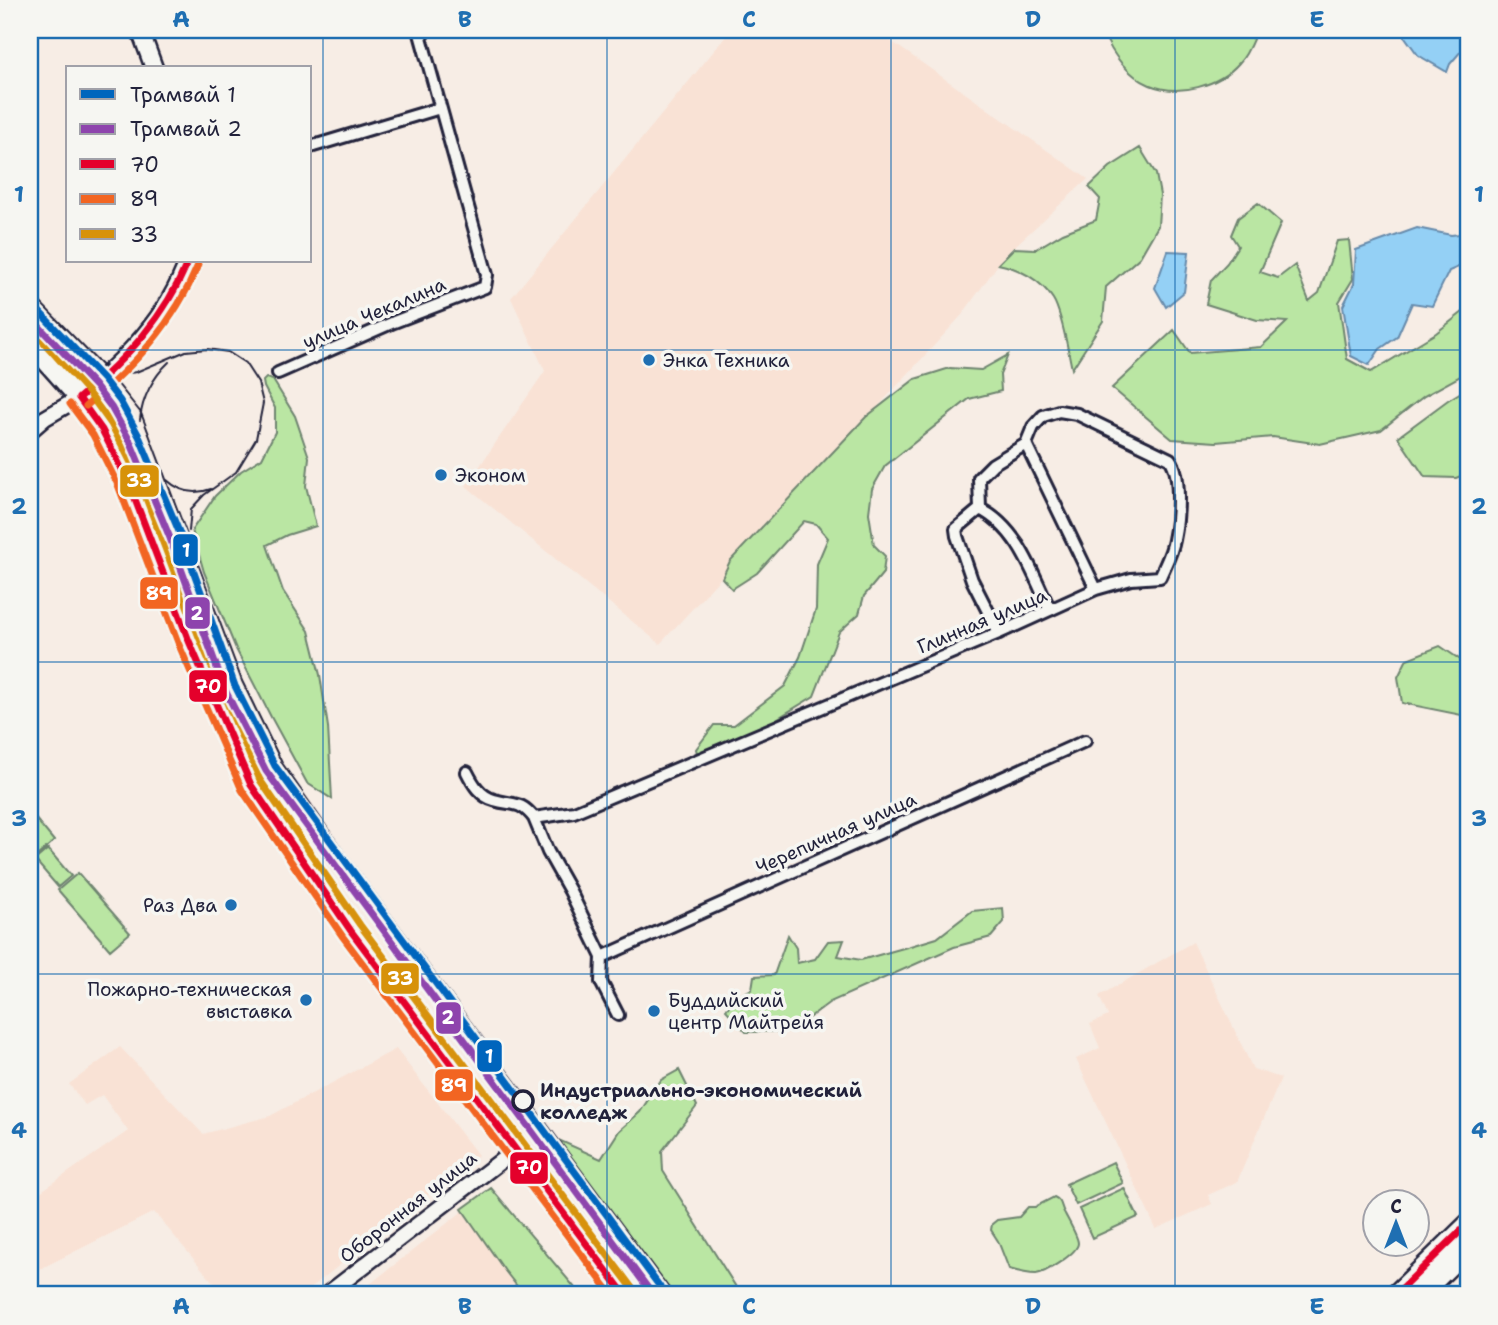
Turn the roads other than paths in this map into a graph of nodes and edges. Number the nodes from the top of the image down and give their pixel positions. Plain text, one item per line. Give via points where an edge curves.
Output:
1 (139, 30) edge
2 (419, 30) edge
3 (153, 66) edge
4 (440, 108) junction
5 (312, 146) edge
6 (188, 262) edge
7 (30, 343) edge
8 (278, 373) dead end
9 (79, 398) junction
10 (30, 431) edge
11 (1026, 444) junction
12 (980, 509) junction
13 (1096, 589) junction
14 (1050, 610) junction
15 (999, 633) junction
16 (1085, 741) dead end
17 (467, 772) dead end
18 (534, 818) junction
19 (601, 957) junction
20 (618, 1015) dead end
21 (515, 1150) junction
22 (1468, 1224) edge
23 (1468, 1248) edge
24 (326, 1295) edge
25 (625, 1295) edge
26 (1395, 1295) edge
27 (1420, 1295) edge

1 - 3 main road
2 - 4 street
4 - 5 street
4 - 8 street, улица Чекалина via 486,275 485,286
6 - 9 main road via 164,312 115,367
7 - 9 main road
9 - 10 street
9 - 21 main road via 102,430 128,481 251,785 351,931
11 - 12 street, Глинная улица via 979,478
11 - 13 street
11 - 13 street, Глинная улица via 1043,416 1059,411 1077,414 1170,459 1175,466 1178,513 1174,542 1160,577 1130,579
12 - 14 street via 992,515 1021,550
12 - 15 street via 956,528 957,536 972,580
13 - 14 street, Глинная улица
14 - 15 street, Глинная улица
15 - 18 street, Глинная улица via 574,812
16 - 19 street, Черепичная улица
17 - 18 street via 477,790 493,800 526,808
18 - 19 street
19 - 20 street via 601,982
21 - 24 street, Оборонная улица
21 - 25 main road
22 - 26 main road
23 - 27 main road

